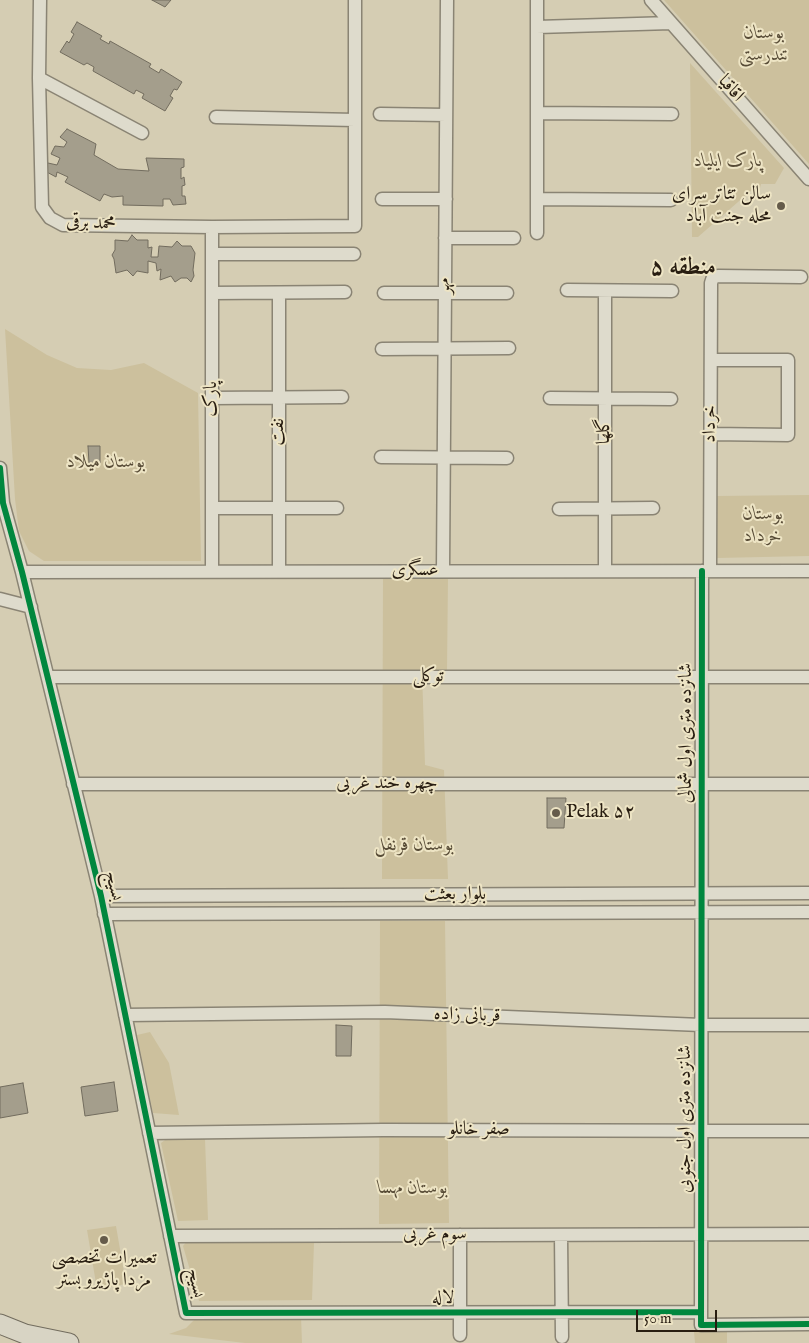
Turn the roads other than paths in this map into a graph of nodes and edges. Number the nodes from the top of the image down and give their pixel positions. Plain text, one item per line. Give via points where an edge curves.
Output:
1 (40, 0) edge
2 (355, 0) edge
3 (447, 0) edge
4 (537, 0) edge
5 (651, 0) edge
6 (671, 23) junction
7 (537, 27) junction
8 (39, 78) junction
9 (537, 113) junction
10 (380, 114) dead end
11 (672, 114) dead end
12 (446, 116) junction
13 (216, 117) dead end
14 (355, 120) junction
15 (142, 133) dead end
16 (809, 179) edge
17 (382, 199) dead end
18 (446, 199) junction
19 (537, 199) junction
20 (672, 200) dead end
21 (212, 227) junction
22 (537, 233) dead end
23 (445, 238) junction
24 (514, 238) dead end
25 (212, 254) junction
26 (354, 254) dead end
27 (801, 277) dead end
28 (567, 290) dead end
29 (605, 291) junction
30 (279, 292) junction
31 (345, 292) dead end
32 (672, 292) dead end
33 (212, 293) junction
34 (384, 293) dead end
35 (445, 293) junction
36 (507, 293) dead end
37 (509, 348) dead end
38 (382, 349) dead end
39 (445, 349) junction
40 (712, 360) junction
41 (342, 397) dead end
42 (212, 398) junction
43 (279, 398) junction
44 (550, 398) dead end
45 (605, 398) junction
46 (671, 399) dead end
47 (711, 434) junction
48 (381, 457) dead end
49 (444, 457) junction
50 (507, 458) dead end
51 (0, 468) edge
52 (212, 508) junction
53 (279, 508) junction
54 (337, 508) dead end
55 (605, 508) junction
56 (653, 508) dead end
57 (559, 509) dead end
58 (605, 571) junction
59 (706, 571) junction
60 (809, 571) edge
61 (22, 572) junction
62 (212, 572) junction
63 (279, 572) junction
64 (443, 572) junction
65 (0, 599) edge
66 (31, 607) junction
67 (702, 677) junction
68 (48, 678) junction
69 (809, 678) edge
70 (73, 784) junction
71 (702, 784) junction
72 (809, 784) edge
73 (809, 893) edge
74 (701, 894) junction
75 (101, 896) junction
76 (809, 912) edge
77 (701, 913) junction
78 (104, 914) junction
79 (125, 1015) junction
80 (701, 1025) junction
81 (809, 1025) edge
82 (701, 1131) junction
83 (809, 1131) edge
84 (149, 1133) junction
85 (809, 1234) edge
86 (460, 1235) junction
87 (561, 1235) junction
88 (701, 1235) junction
89 (170, 1236) junction
90 (562, 1313) junction
91 (186, 1314) joint
92 (460, 1314) junction
93 (701, 1319) junction
94 (0, 1324) edge
95 (809, 1324) edge
96 (460, 1335) dead end
97 (562, 1337) dead end
98 (70, 1343) edge

1 - 8 street, محمد برقی
2 - 14 street
3 - 12 street, مهر
4 - 7 street
5 - 6 street, اقاقیا
6 - 7 street
6 - 16 street, اقاقیا
7 - 9 street
8 - 15 street
8 - 21 street, محمد برقی via 42,207 50,218 63,226
9 - 11 street
9 - 19 street
10 - 12 street
12 - 18 street, مهر
13 - 14 street
14 - 21 street, محمد برقی via 355,226
17 - 18 street
18 - 23 street, مهر
19 - 20 street
19 - 22 street
21 - 25 street, پارک
23 - 24 street
23 - 35 street, مهر
25 - 26 street
25 - 33 street, پارک
27 - 40 street, خرداد via 713,277
28 - 29 street
29 - 32 street
29 - 45 street, گلها
30 - 31 street
30 - 33 street
30 - 43 street, نفت
33 - 42 street, پارک
34 - 35 street
35 - 36 street
35 - 39 street, مهر
37 - 39 street
38 - 39 street
39 - 49 street, مهر
40 - 47 street, خرداد
40 - 47 street via 788,360 788,435
41 - 43 street
42 - 43 street
42 - 52 street, پارک
43 - 53 street, نفت
44 - 45 street
45 - 46 street
45 - 55 street, گلها
47 - 59 street, خرداد
48 - 49 street
49 - 50 street
49 - 64 street, مهر
51 - 61 street, بسیج via 3,503
52 - 53 street
52 - 62 street, پارک
53 - 54 street
53 - 63 street, نفت
55 - 56 street
55 - 57 street
55 - 58 street, گلها
58 - 59 street, عسگری
58 - 64 street, عسگری
59 - 60 street, عسگری
59 - 67 street, شانزده متری اول شمالی
61 - 62 street, عسگری
61 - 66 street, بسیج
62 - 63 street, عسگری
63 - 64 street, عسگری
65 - 66 street
66 - 68 street, بسیج
67 - 68 street, توکلی
67 - 69 street, توکلی
67 - 71 street, شانزده متری اول شمالی
68 - 70 street, بسیج
70 - 71 street, چهره خند غربی
70 - 75 street, بسیج
71 - 72 street, چهره خند غربی
71 - 74 street, شانزده متری اول شمالی
73 - 74 street, بلوار بعثت
74 - 75 street, بلوار بعثت
74 - 77 street, شانزده متری اول شمالی
75 - 78 street, بسیج
76 - 77 street, بلوار بعثت
77 - 78 street, بلوار بعثت
77 - 80 street, شانزده متری اول جنوبی
78 - 79 street, بسیج
79 - 80 street, قربانی زاده via 385,1012
79 - 84 street, بسیج
80 - 81 street, قربانی زاده
80 - 82 street, شانزده متری اول جنوبی
82 - 83 street, صفر خانلو
82 - 84 street, صفر خانلو
82 - 88 street, شانزده متری اول جنوبی
84 - 89 street, بسیج
85 - 88 street, سوم غربی
86 - 87 street, سوم غربی
86 - 89 street, سوم غربی
86 - 92 street
87 - 88 street, سوم غربی
87 - 90 street
88 - 93 street, شانزده متری اول جنوبی
89 - 91 street, بسیج
90 - 92 street, لاله
90 - 93 street, لاله
90 - 97 street
91 - 92 street, لاله
92 - 96 street
93 - 95 street, لاله
94 - 98 highway via 25,1334

